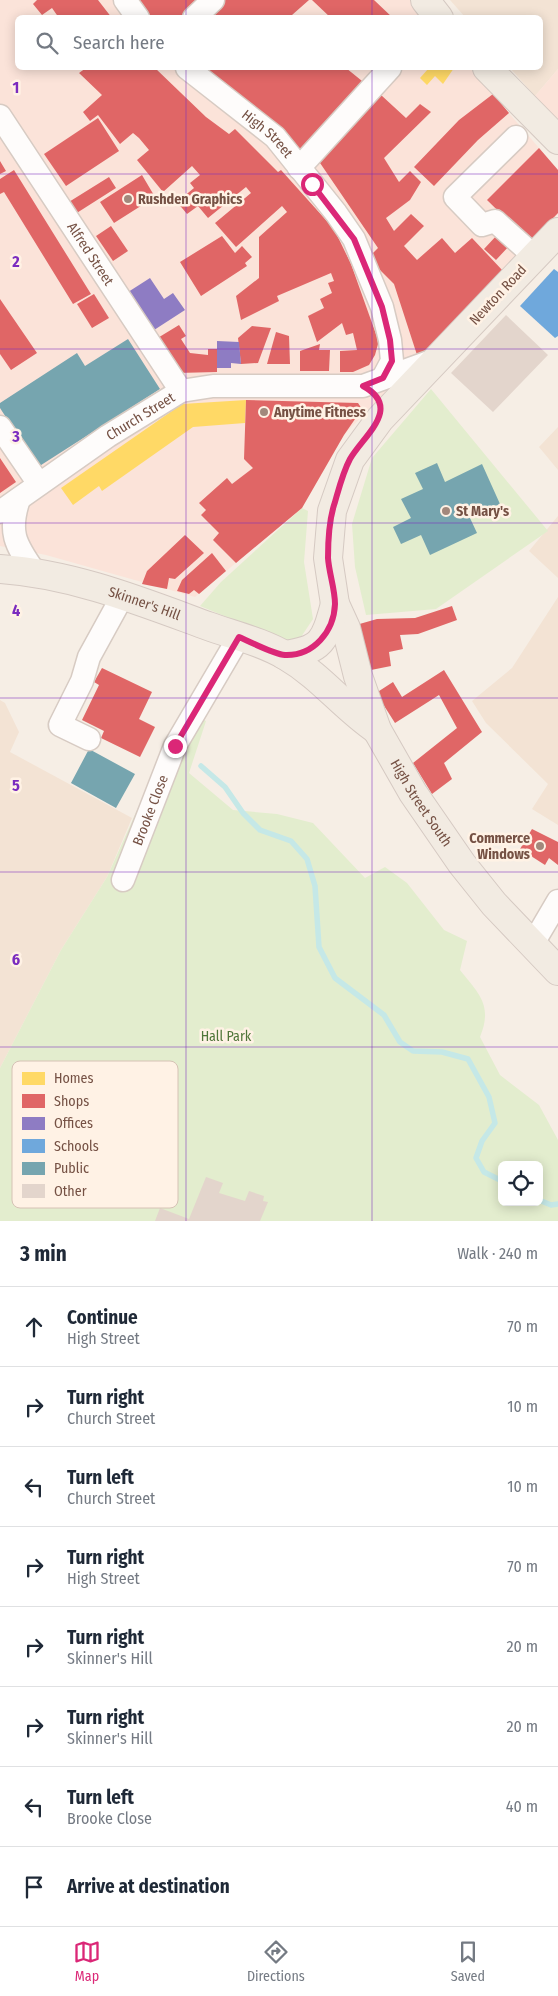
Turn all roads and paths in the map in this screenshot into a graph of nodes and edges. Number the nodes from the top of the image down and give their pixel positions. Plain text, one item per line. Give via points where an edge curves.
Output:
1 (124, 0) edge
2 (213, 0) edge
3 (136, 15) edge
4 (197, 15) edge
5 (190, 70) edge
6 (388, 70) edge
7 (489, 70) edge
8 (0, 116) edge
9 (516, 137) dead end
10 (558, 140) edge
11 (299, 168) junction
12 (558, 232) edge
13 (534, 256) junction
14 (439, 359) junction
15 (373, 382) junction
16 (181, 391) junction
17 (380, 419) junction
18 (0, 427) edge
19 (39, 484) junction
20 (19, 499) junction
21 (0, 512) edge
22 (0, 569) edge
23 (34, 571) junction
24 (120, 594) junction
25 (335, 604) junction
26 (239, 637) junction
27 (284, 655) junction
28 (377, 730) junction
29 (89, 739) dead end
30 (123, 880) dead end
31 (558, 901) edge
32 (530, 943) junction
33 (558, 971) edge

1 - 3 street
2 - 4 street
5 - 11 street, High Street via 275,137
6 - 11 street
7 - 10 main road
8 - 16 street, Alfred Street
9 - 13 street via 455,197 482,225 495,221
11 - 15 street, High Street via 354,239 382,307 392,361
12 - 13 main road, Newton Road
13 - 14 main road, Newton Road
14 - 15 street, Church Street
14 - 17 main road
15 - 16 street, Church Street via 213,386
15 - 17 street via 372,391 381,408
16 - 19 street, Church Street
17 - 25 main road via 350,460 332,511 328,558
18 - 19 street
19 - 20 street, Church Street
20 - 21 street, Church Street
20 - 23 street via 13,519 14,537
22 - 23 main road, Skinner's Hill
23 - 24 main road, Skinner's Hill
24 - 26 main road, Skinner's Hill
24 - 29 street via 60,725
25 - 27 main road via 328,628 319,643 305,652
25 - 28 main road, High Street South via 346,628
26 - 27 main road, Skinner's Hill
26 - 30 street, Brooke Close via 175,746
27 - 28 main road, Skinner's Hill via 327,685 355,715
28 - 32 main road, High Street South via 413,792 462,864
31 - 32 street
32 - 33 main road, High Street South

